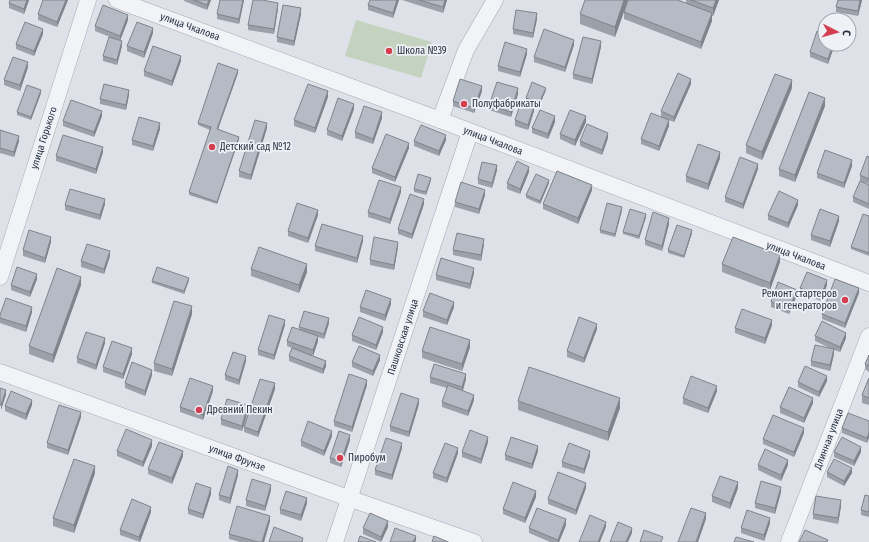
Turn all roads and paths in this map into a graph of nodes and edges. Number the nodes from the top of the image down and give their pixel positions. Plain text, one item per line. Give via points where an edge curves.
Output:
1 (88, 0) edge
2 (117, 0) edge
3 (495, 0) edge
4 (440, 120) junction
5 (470, 132) junction
6 (0, 277) edge
7 (869, 283) edge
8 (869, 336) edge
9 (0, 372) edge
10 (350, 499) junction
11 (335, 542) edge
12 (474, 542) edge
13 (789, 542) edge

1 - 6 street, улица Горького
2 - 4 street, улица Чкалова
3 - 4 street via 466,50
4 - 5 street, улица Чкалова
5 - 7 street, улица Чкалова
5 - 10 street, Пашковская улица
8 - 13 street, Длинная улица
9 - 10 street, улица Фрунзе
10 - 11 street, Пашковская улица
10 - 12 street, улица Фрунзе

